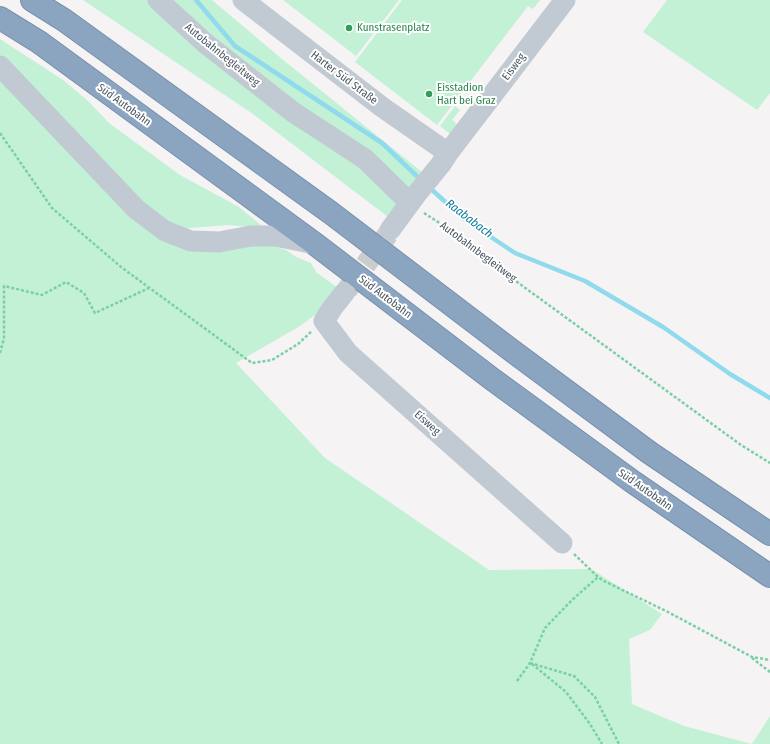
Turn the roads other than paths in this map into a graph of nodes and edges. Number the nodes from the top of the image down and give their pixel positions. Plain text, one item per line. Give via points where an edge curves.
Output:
1 (32, 0) edge
2 (158, 0) edge
3 (243, 0) edge
4 (565, 0) edge
5 (0, 18) edge
6 (0, 66) edge
7 (448, 153) junction
8 (413, 199) junction
9 (390, 230) tunnel mouth
10 (315, 244) junction
11 (345, 292) tunnel mouth
12 (770, 534) edge
13 (562, 543) road end
14 (770, 576) edge

1 - 12 highway via 64,20 330,213 650,453
2 - 8 street, Autobahnbegleitweg via 205,43 293,112 365,160
3 - 7 street, Harter Süd Straße via 382,107
4 - 7 street, Eisweg
5 - 10 highway, Süd Autobahn via 39,42
6 - 10 street via 136,209 165,231 191,241 219,242 251,236 275,236
7 - 8 street, Eisweg
8 - 9 street, Eisweg
10 - 14 highway, Süd Autobahn via 492,379 621,473
11 - 13 street, Eisweg via 324,321 348,353

